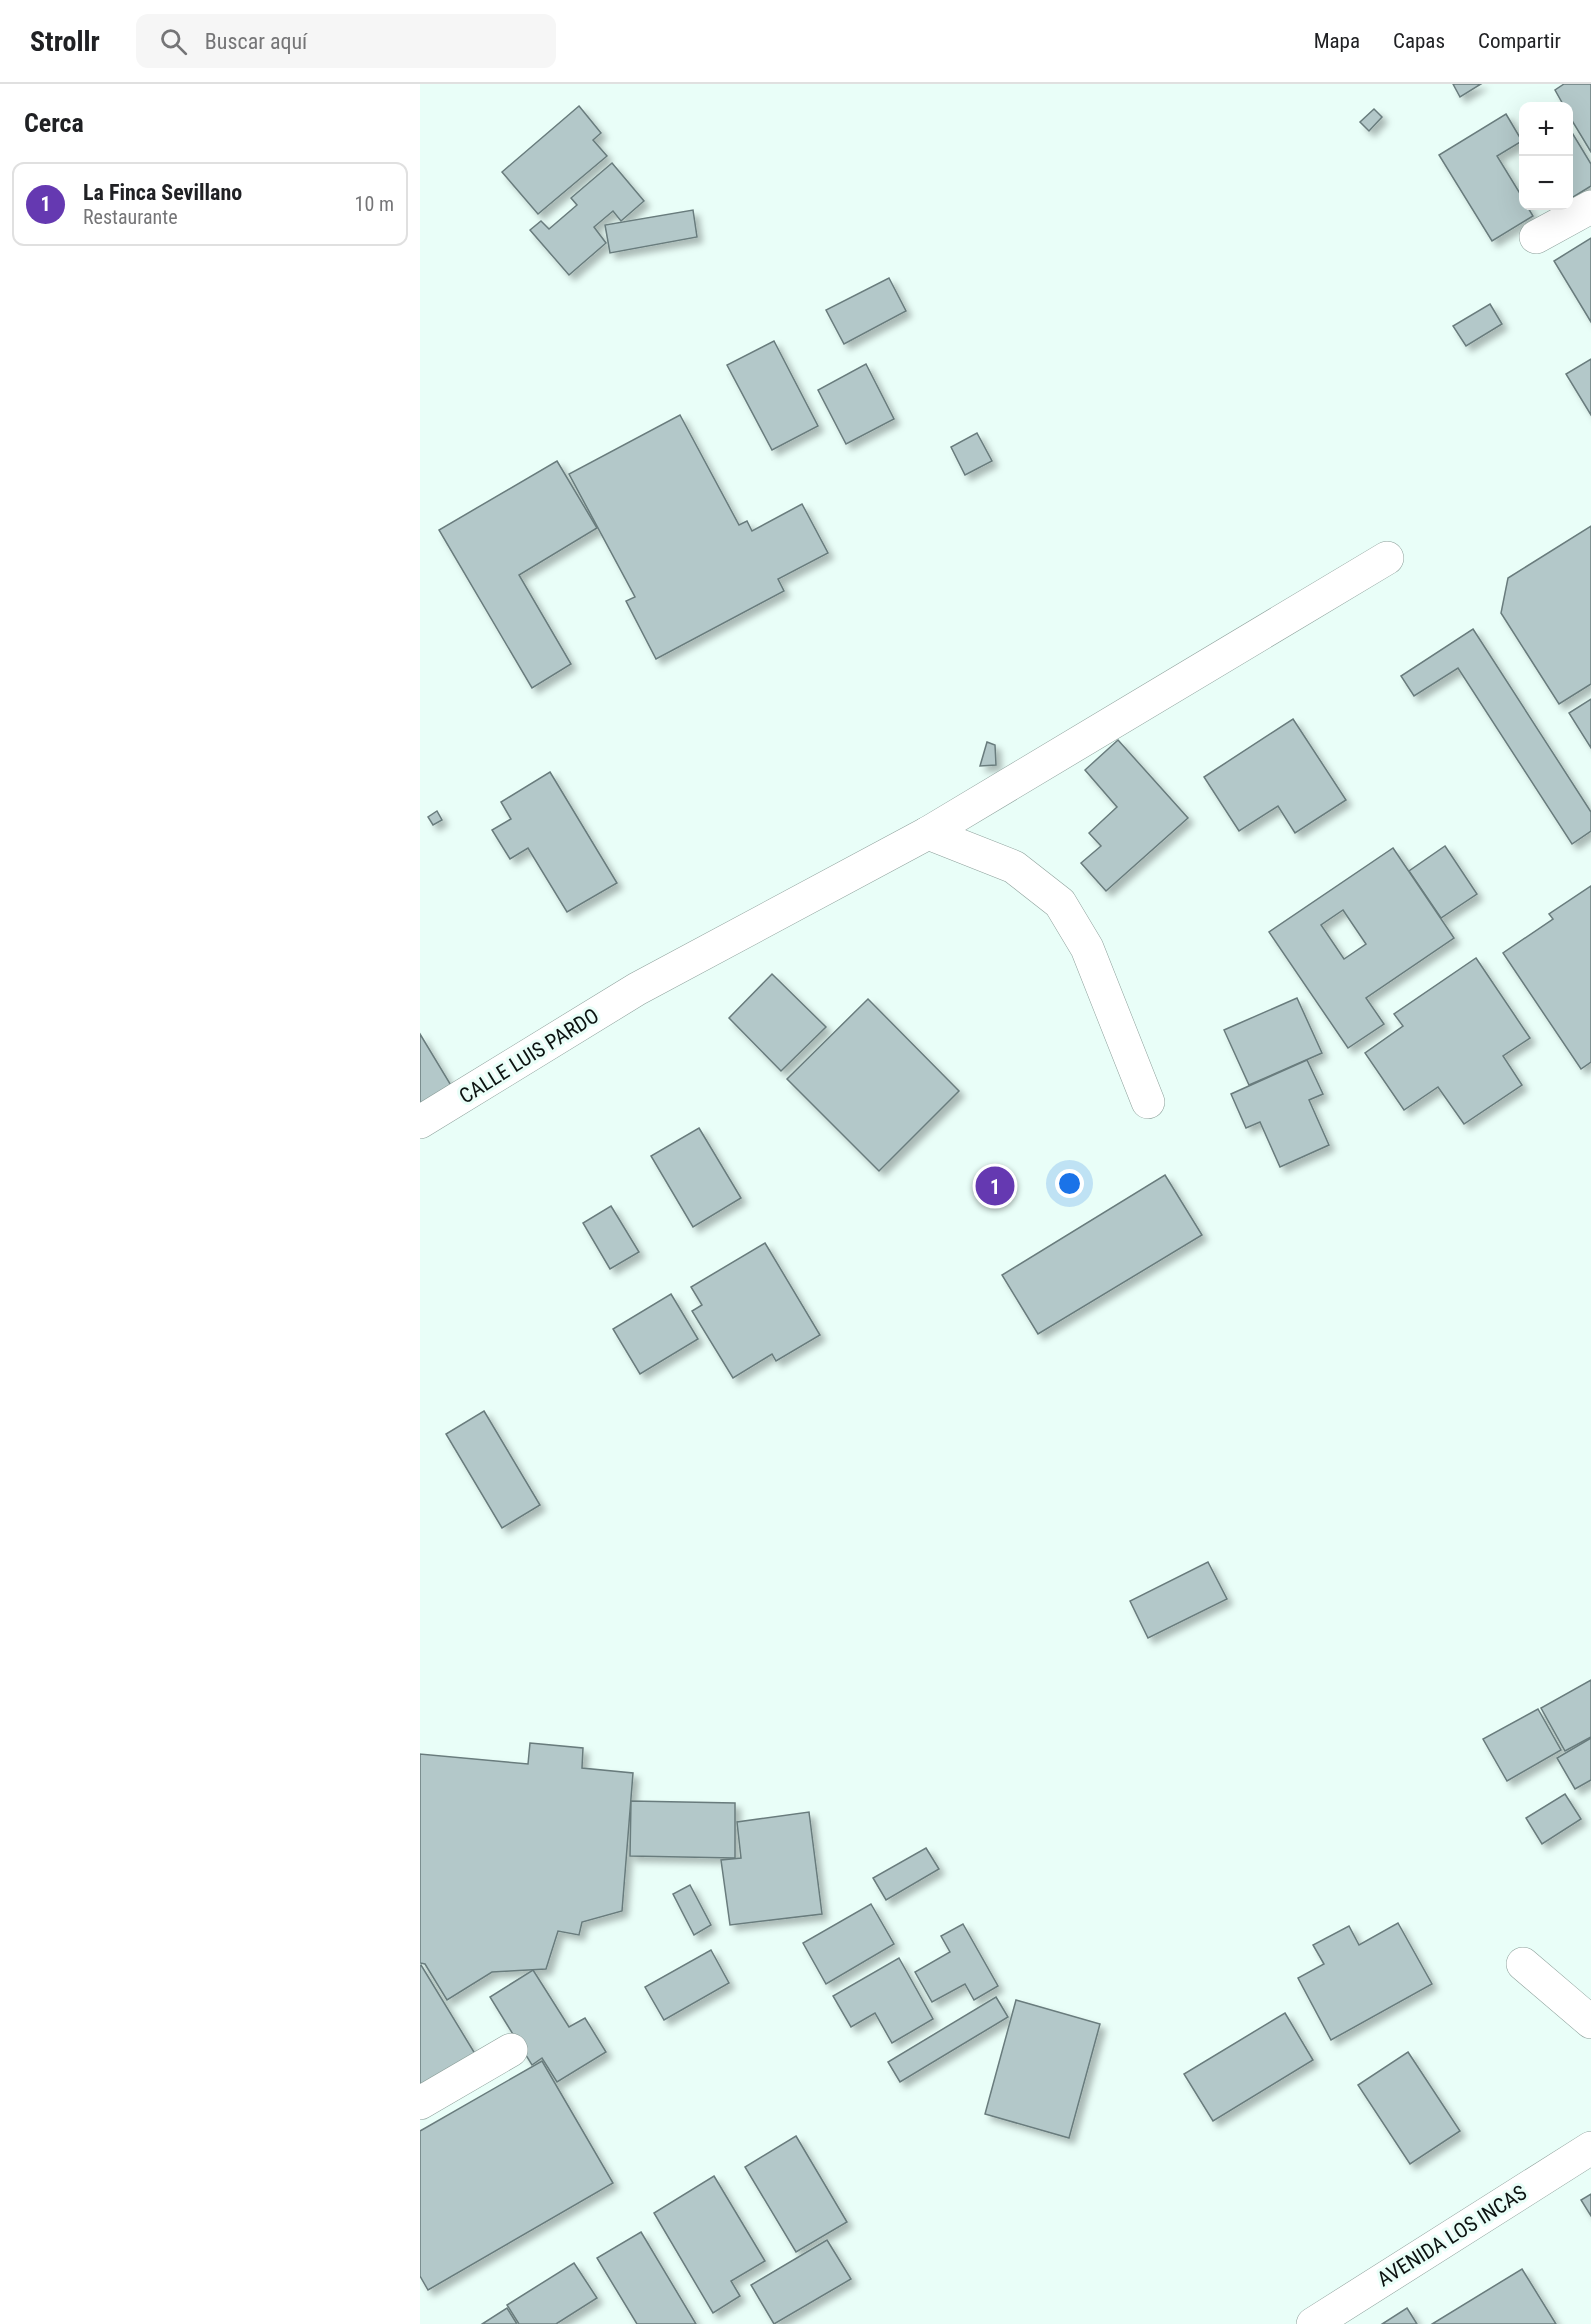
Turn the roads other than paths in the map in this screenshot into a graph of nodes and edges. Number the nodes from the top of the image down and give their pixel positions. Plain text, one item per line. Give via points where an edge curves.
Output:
1 (1591, 207) edge
2 (1536, 237) dead end
3 (1387, 558) dead end
4 (928, 834) junction
5 (1148, 1102) dead end
6 (420, 1122) edge
7 (1523, 1964) dead end
8 (1591, 2022) edge
9 (511, 2050) dead end
10 (420, 2103) edge
11 (1591, 2148) edge
12 (1313, 2324) edge

1 - 2 street
3 - 4 street, CALLE LUIS PARDO
4 - 5 street via 1014,867 1060,903 1087,948
4 - 6 street, CALLE LUIS PARDO via 637,989
7 - 8 street
9 - 10 street
11 - 12 street, AVENIDA LOS INCAS

